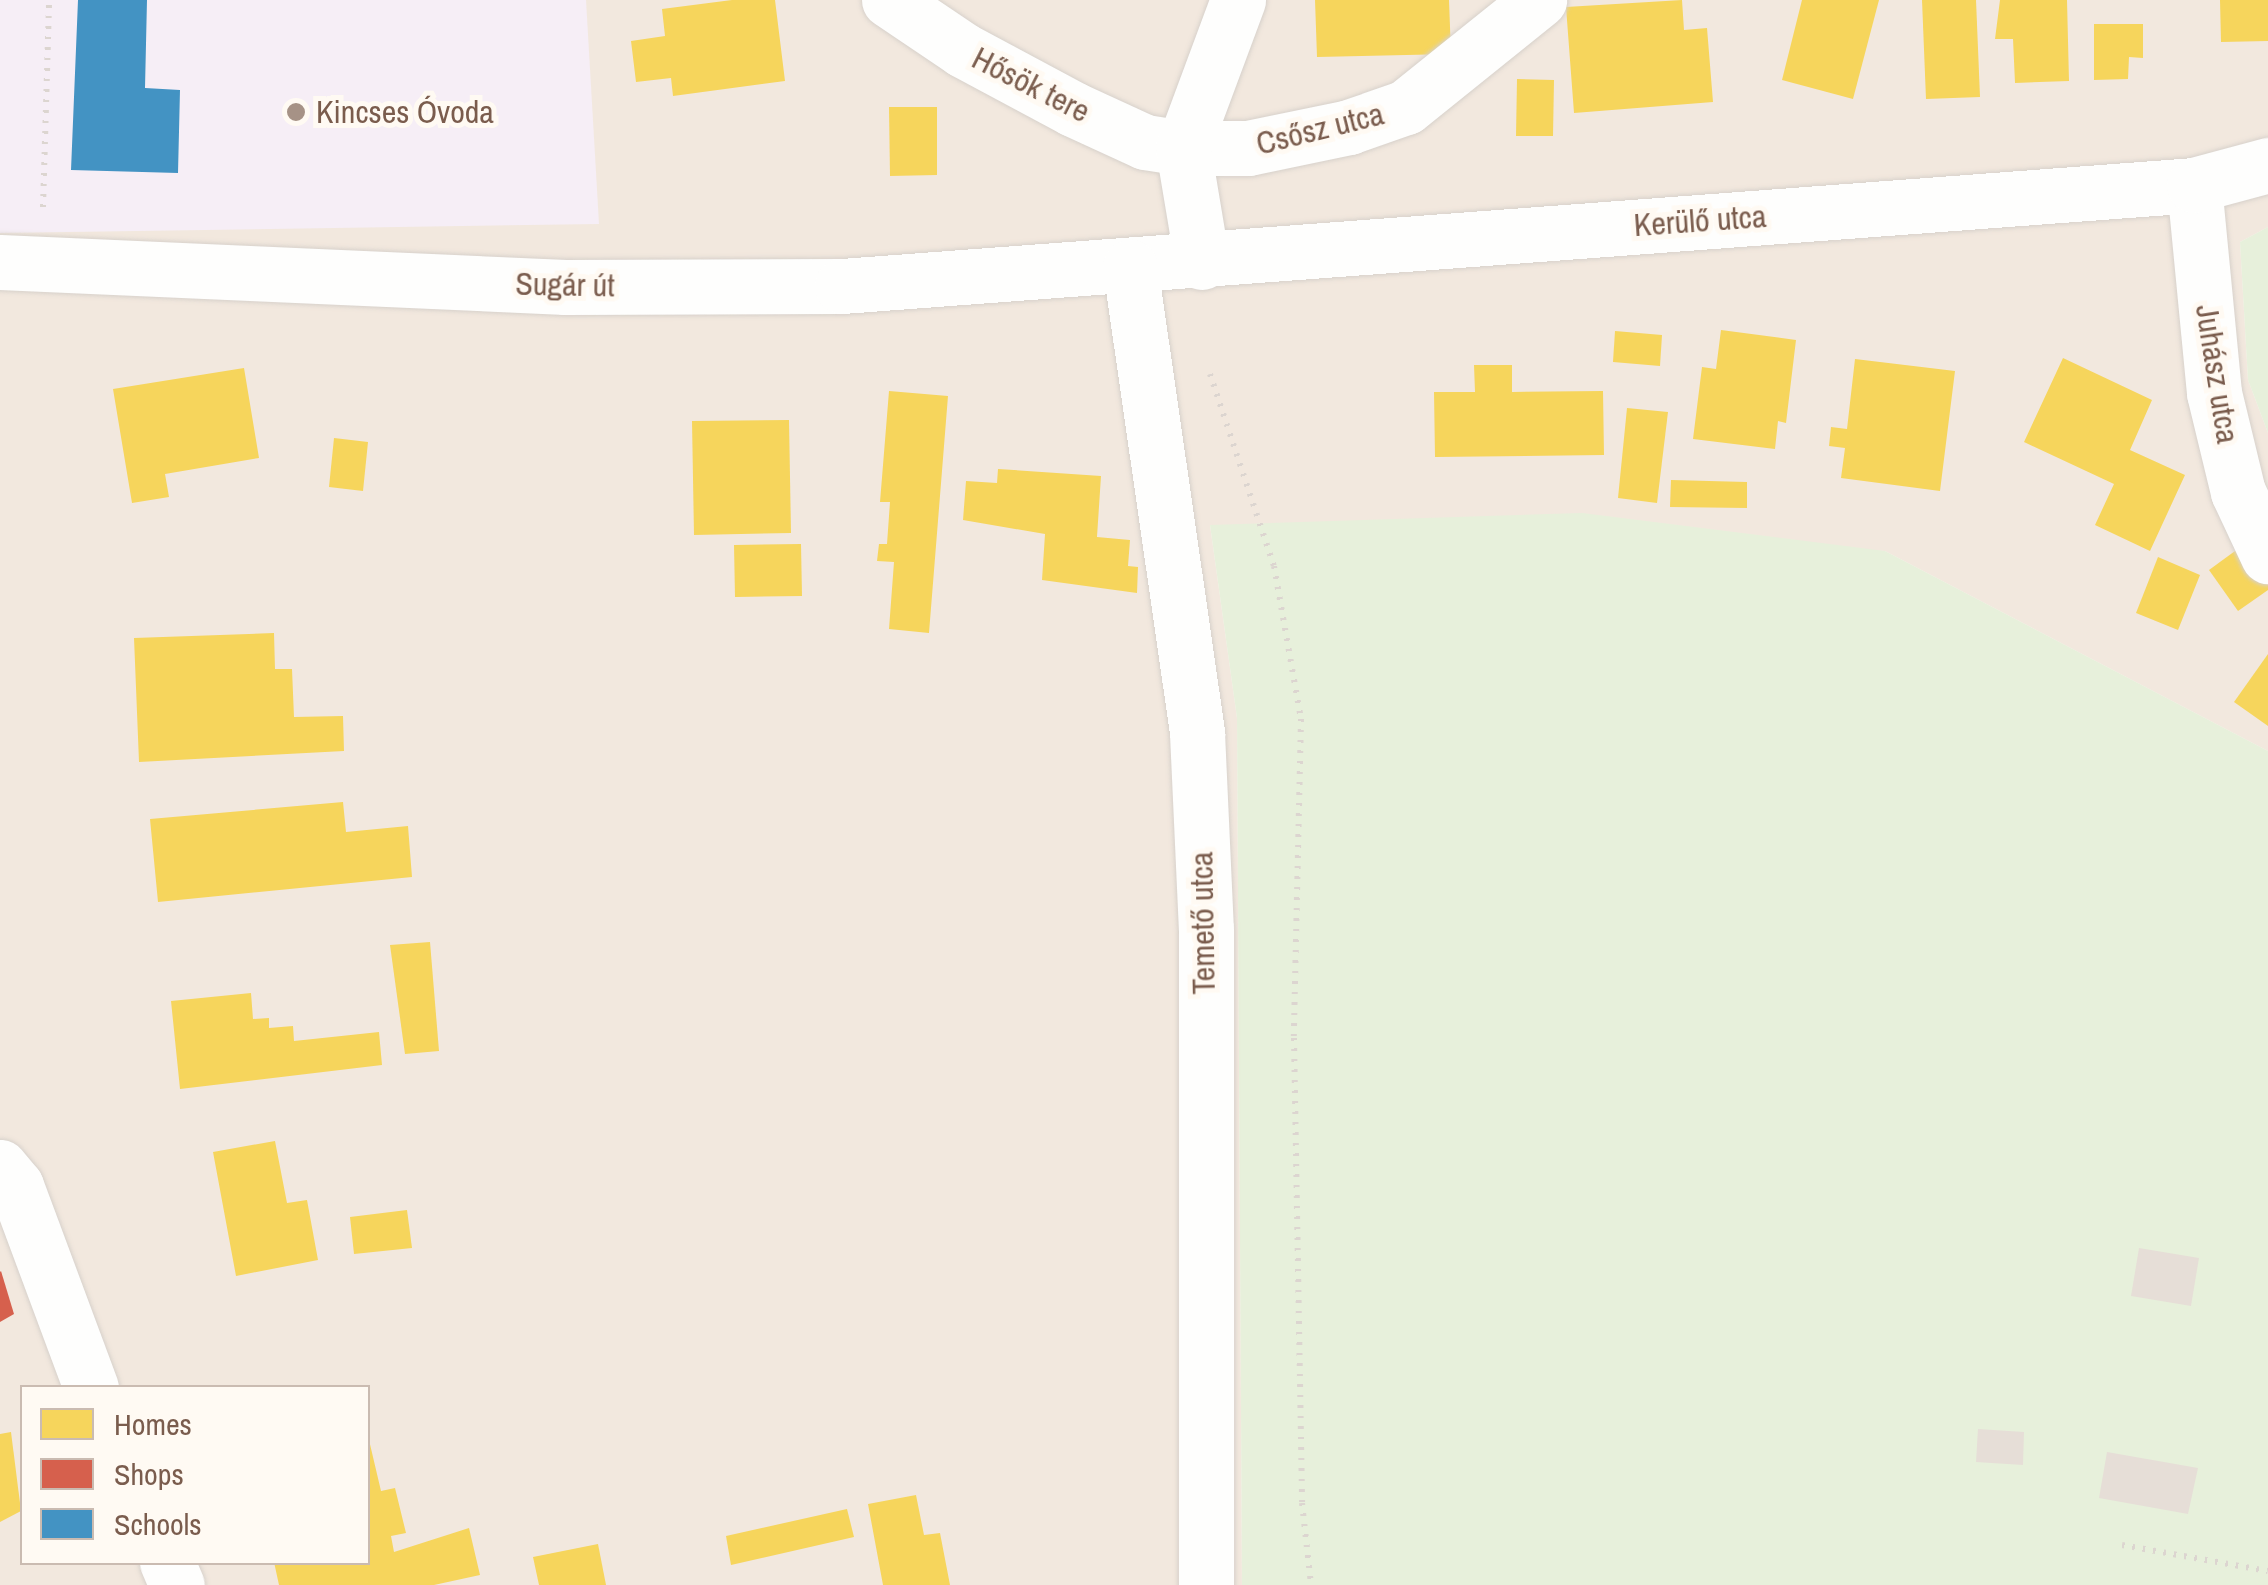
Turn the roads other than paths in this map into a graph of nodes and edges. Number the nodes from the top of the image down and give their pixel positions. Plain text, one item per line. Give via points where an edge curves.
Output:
1 (889, 0) edge
2 (1238, 0) edge
3 (1539, 0) edge
4 (1183, 148) junction
5 (2268, 165) edge
6 (2194, 185) junction
7 (1202, 262) junction
8 (21, 263) edge
9 (1130, 267) junction
10 (2268, 556) edge
11 (0, 1167) edge
12 (91, 1385) edge
13 (1206, 1585) edge

1 - 4 street, Hősök tere via 963,50 1073,109 1146,142
2 - 4 street
3 - 4 street, Csősz utca via 1406,107 1348,128 1248,148
4 - 7 street
5 - 6 street, Kerülő utca
6 - 7 street, Kerülő utca
6 - 10 street, Juhász utca via 2214,394 2238,492
7 - 9 street, Kerülő utca
8 - 9 street, Sugár út via 565,287 842,286
9 - 13 street, Temető utca via 1197,733 1206,929
11 - 12 street via 16,1186

